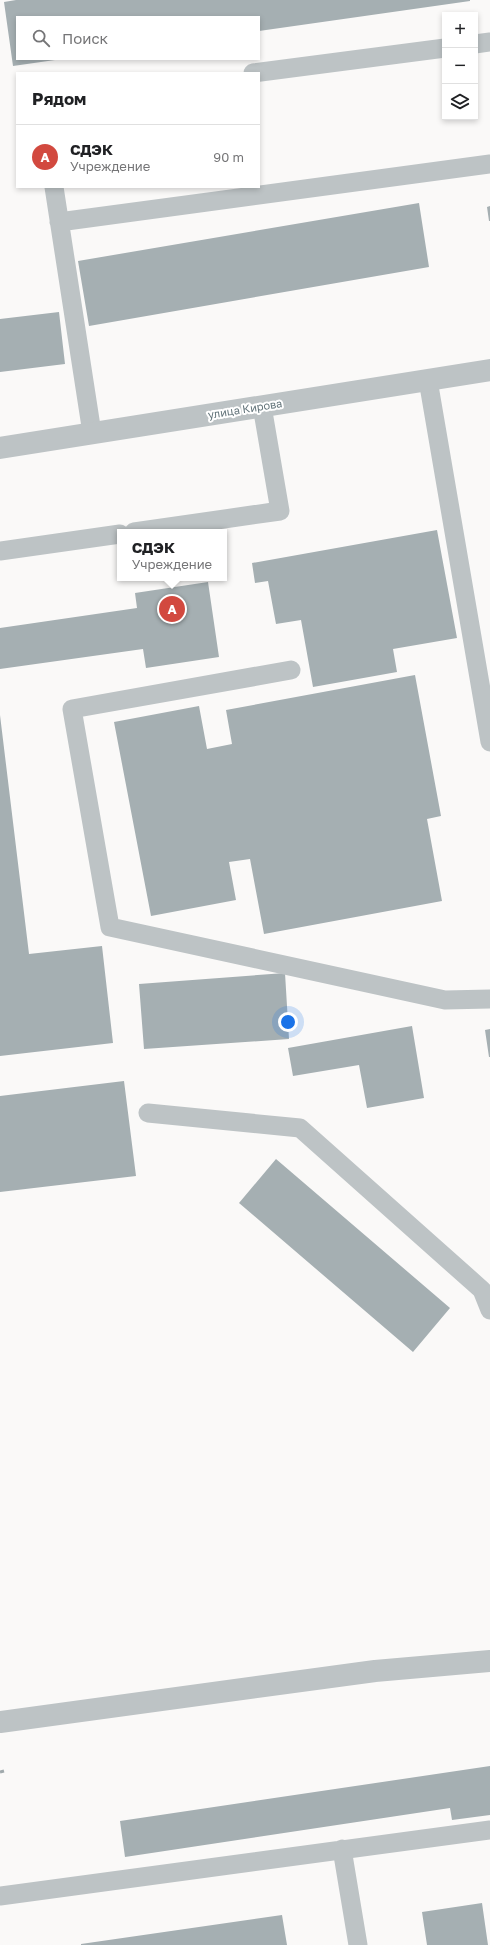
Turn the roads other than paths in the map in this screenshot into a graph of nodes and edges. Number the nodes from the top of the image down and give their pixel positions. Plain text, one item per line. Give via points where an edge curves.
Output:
1 (490, 42) edge
2 (478, 44) edge
3 (442, 48) edge
4 (260, 72) edge
5 (490, 164) edge
6 (54, 188) edge
7 (59, 222) junction
8 (490, 370) edge
9 (428, 380) junction
10 (262, 406) junction
11 (92, 434) junction
12 (0, 448) edge
13 (155, 529) edge
14 (117, 534) edge
15 (0, 551) edge
16 (291, 670) dead end
17 (490, 742) edge
18 (490, 999) edge
19 (148, 1113) dead end
20 (490, 1310) edge
21 (490, 1661) edge
22 (0, 1722) edge
23 (490, 1830) edge
24 (342, 1849) junction
25 (0, 1896) edge
26 (358, 1945) edge

1 - 2 lane
3 - 4 lane
5 - 7 lane
6 - 7 lane
7 - 11 lane
8 - 9 street, улица Кирова
9 - 10 street, улица Кирова
9 - 17 lane
10 - 11 street, улица Кирова
10 - 13 lane via 280,511
11 - 12 street, улица Кирова
14 - 15 lane
16 - 18 lane via 72,709 110,927 444,1000
19 - 20 lane via 300,1128 482,1290
21 - 22 street via 375,1671
23 - 24 lane
24 - 25 lane
24 - 26 lane

